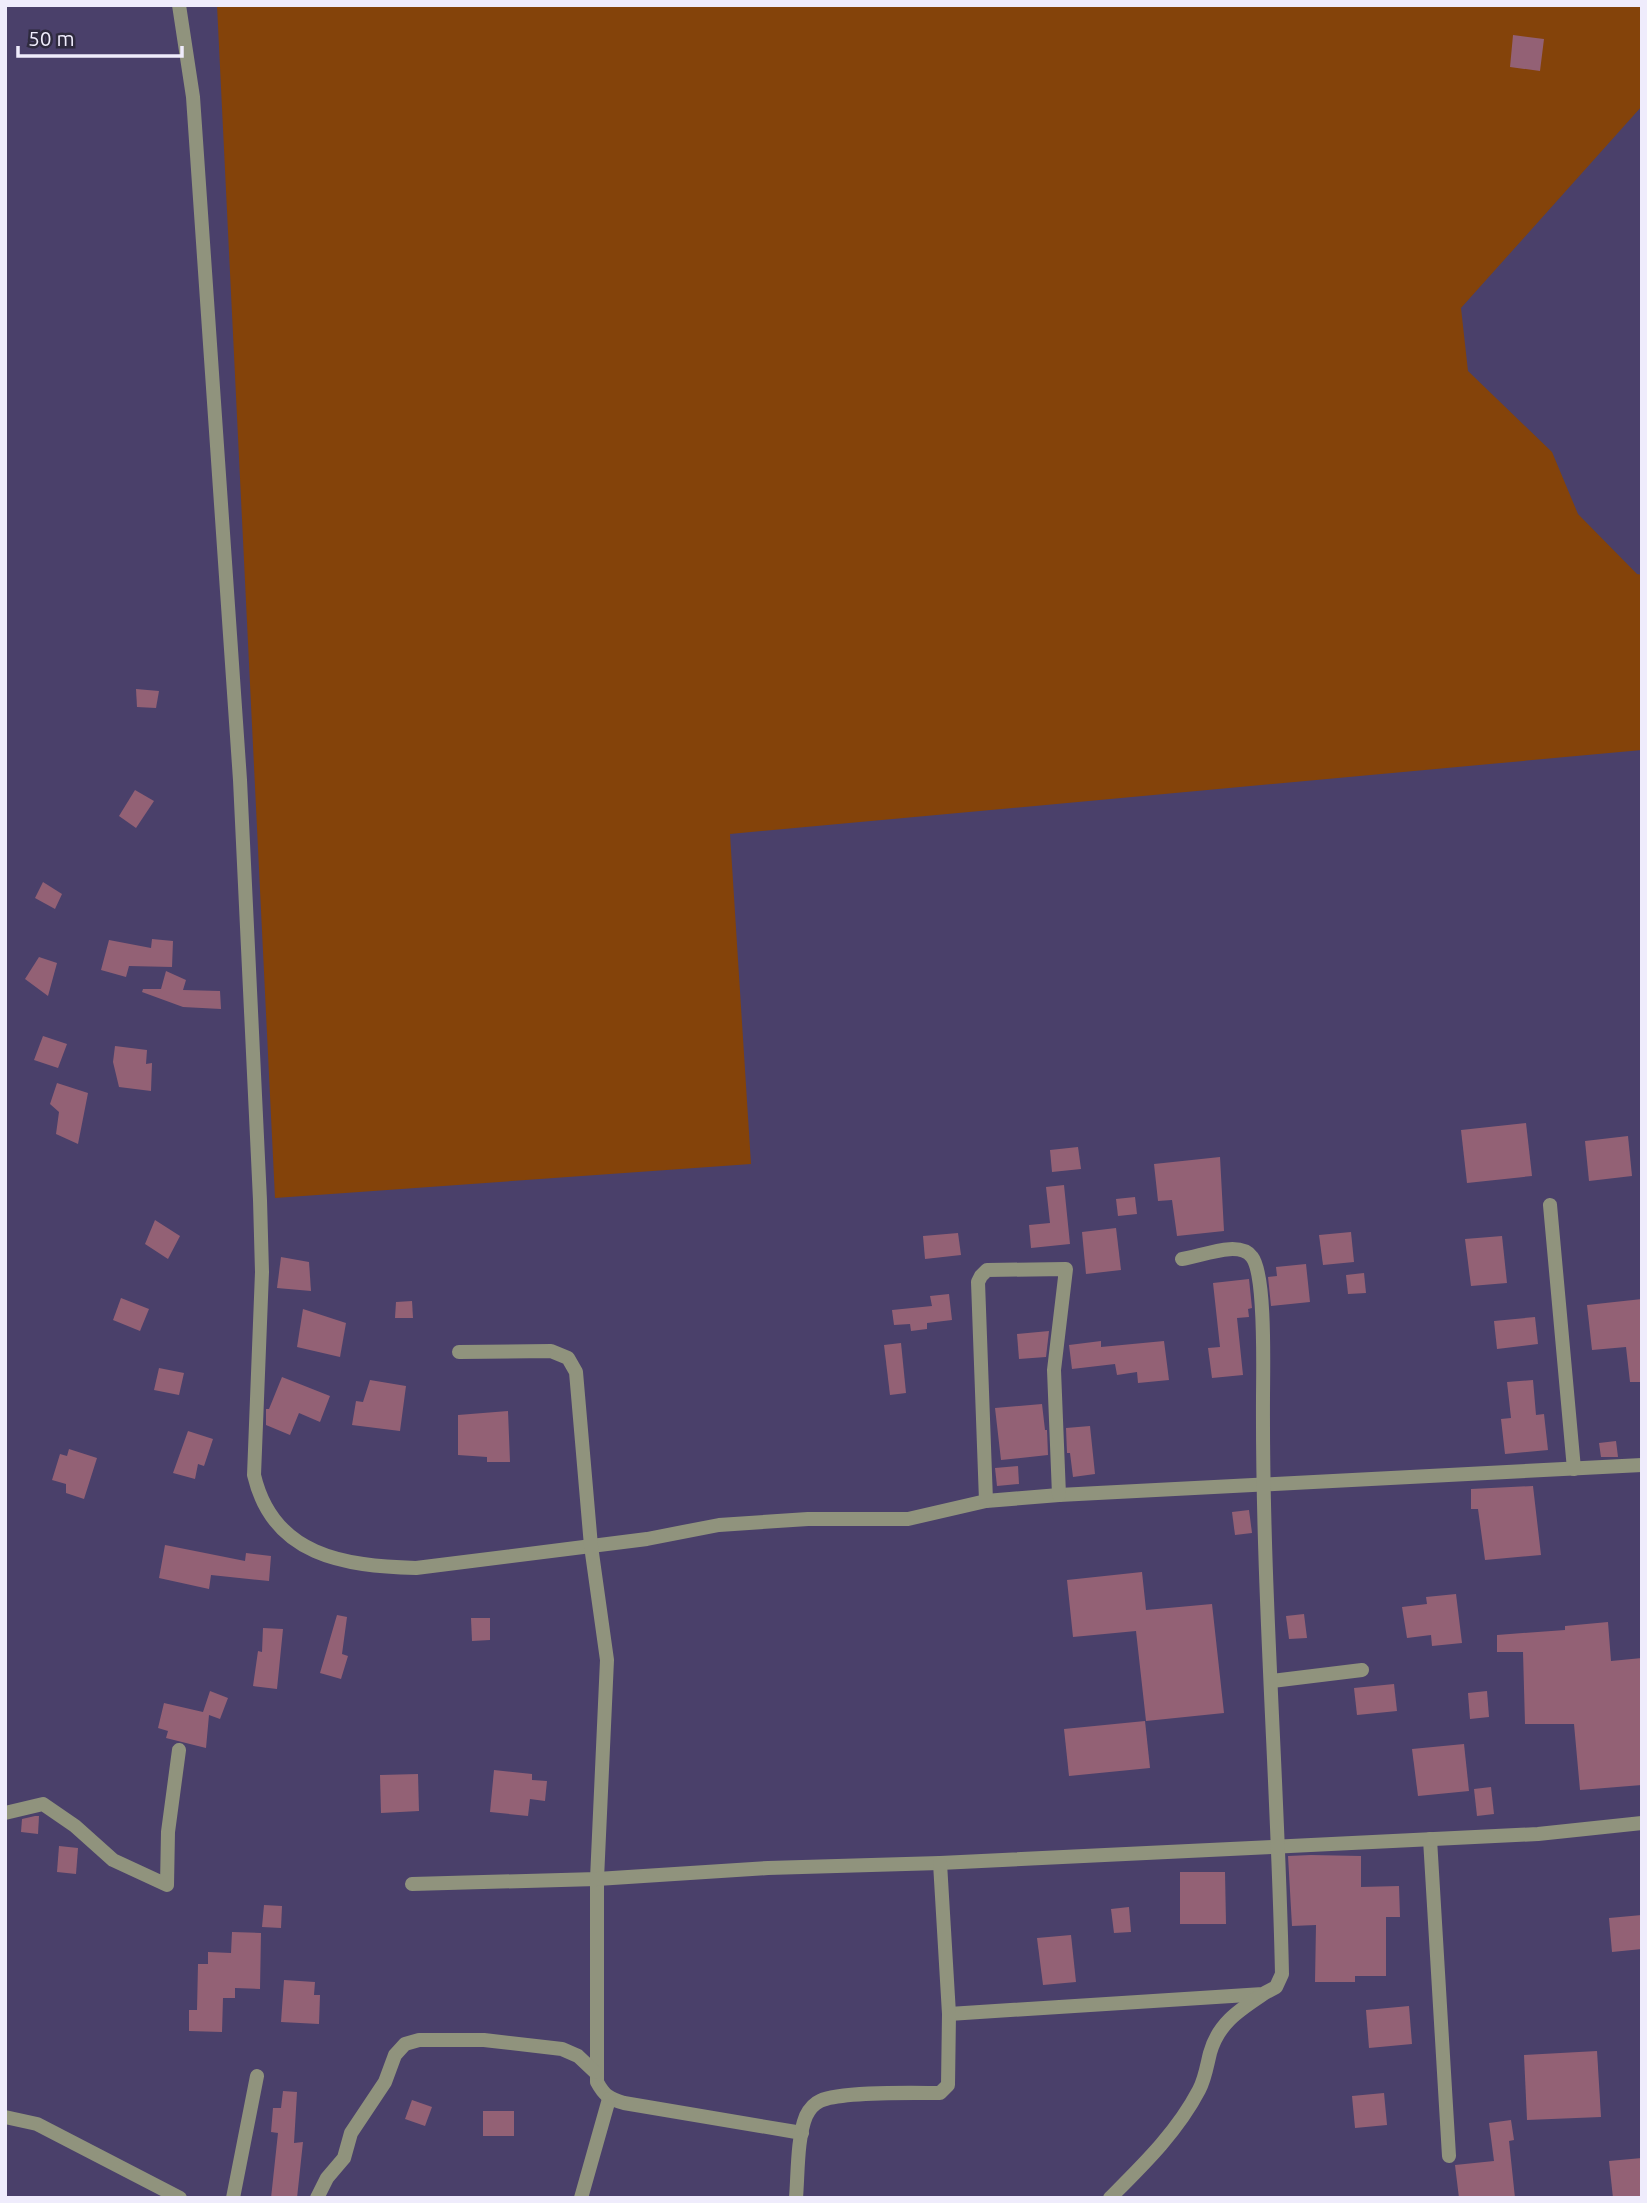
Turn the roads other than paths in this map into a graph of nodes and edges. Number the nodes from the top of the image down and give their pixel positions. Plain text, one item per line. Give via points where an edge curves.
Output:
1 (179, 5) edge
2 (1550, 1206) dead end
3 (1182, 1259) dead end
4 (459, 1352) dead end
5 (1642, 1465) edge
6 (1574, 1469) junction
7 (1262, 1485) junction
8 (1059, 1495) junction
9 (986, 1501) junction
10 (591, 1546) junction
11 (1362, 1670) dead end
12 (1272, 1681) junction
13 (179, 1750) dead end
14 (5, 1813) edge
15 (1642, 1823) edge
16 (1430, 1839) junction
17 (1279, 1845) junction
18 (940, 1863) junction
19 (597, 1879) junction
20 (412, 1884) dead end
21 (1264, 1994) junction
22 (949, 2014) junction
23 (596, 2072) junction
24 (257, 2076) dead end
25 (609, 2099) junction
26 (5, 2117) edge
27 (802, 2133) junction
28 (1449, 2156) dead end
29 (180, 2198) edge
30 (233, 2198) edge
31 (317, 2198) edge
32 (581, 2198) edge
33 (796, 2198) edge
34 (1110, 2198) edge

1 - 10 street via 193,97 240,780 260,1212 253,1456 259,1498 272,1520 298,1544 381,1567 416,1568
2 - 6 street
3 - 7 street via 1239,1249 1255,1263 1263,1337
4 - 10 street via 551,1351 573,1364 582,1419
5 - 6 street
6 - 7 street
7 - 8 street
7 - 12 street
8 - 9 street
8 - 9 street via 1054,1370 1066,1269 987,1270 978,1282
9 - 10 street via 908,1519 719,1525
10 - 19 street via 607,1660
11 - 12 street
12 - 17 street
13 - 14 street via 168,1832 167,1885 113,1860 43,1804
15 - 16 street
16 - 17 street
16 - 28 street
17 - 18 street
17 - 21 street via 1282,1974 1276,1987
18 - 19 street
18 - 22 street
19 - 20 street
19 - 23 street
21 - 22 street
21 - 34 street via 1239,2010 1217,2034 1201,2087 1170,2136
22 - 27 street via 950,2078 944,2090 821,2100 810,2108
23 - 25 street
23 - 31 street via 562,2049 484,2040 405,2044 351,2133 344,2158
24 - 30 street
25 - 27 street
25 - 32 street
26 - 29 street via 37,2124
27 - 33 street

